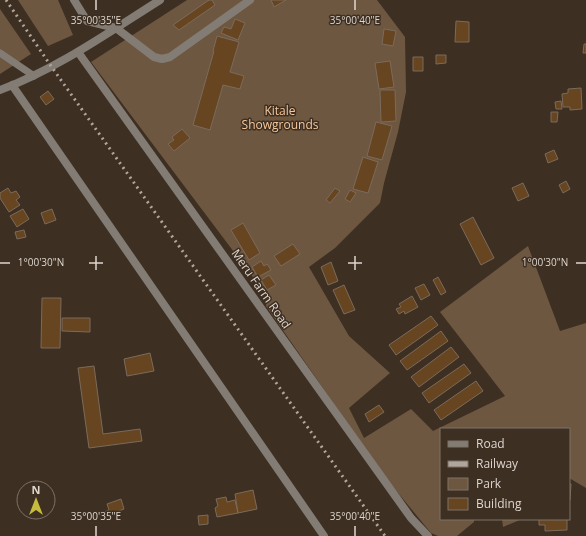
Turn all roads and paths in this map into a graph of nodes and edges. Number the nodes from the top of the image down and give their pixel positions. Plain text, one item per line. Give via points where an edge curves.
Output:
1 (74, 0) edge
2 (160, 0) edge
3 (250, 0) edge
4 (116, 28) junction
5 (78, 52) junction
6 (0, 53) edge
7 (34, 76) junction
8 (12, 85) junction
9 (0, 90) edge
10 (324, 536) edge
11 (428, 536) edge

1 - 4 street via 87,21
2 - 4 street
3 - 4 street via 170,57 162,59 154,57
4 - 5 street
5 - 7 street
5 - 11 street, Meru Farm Road via 411,518
6 - 7 lane
7 - 8 street
8 - 9 street
8 - 10 street

